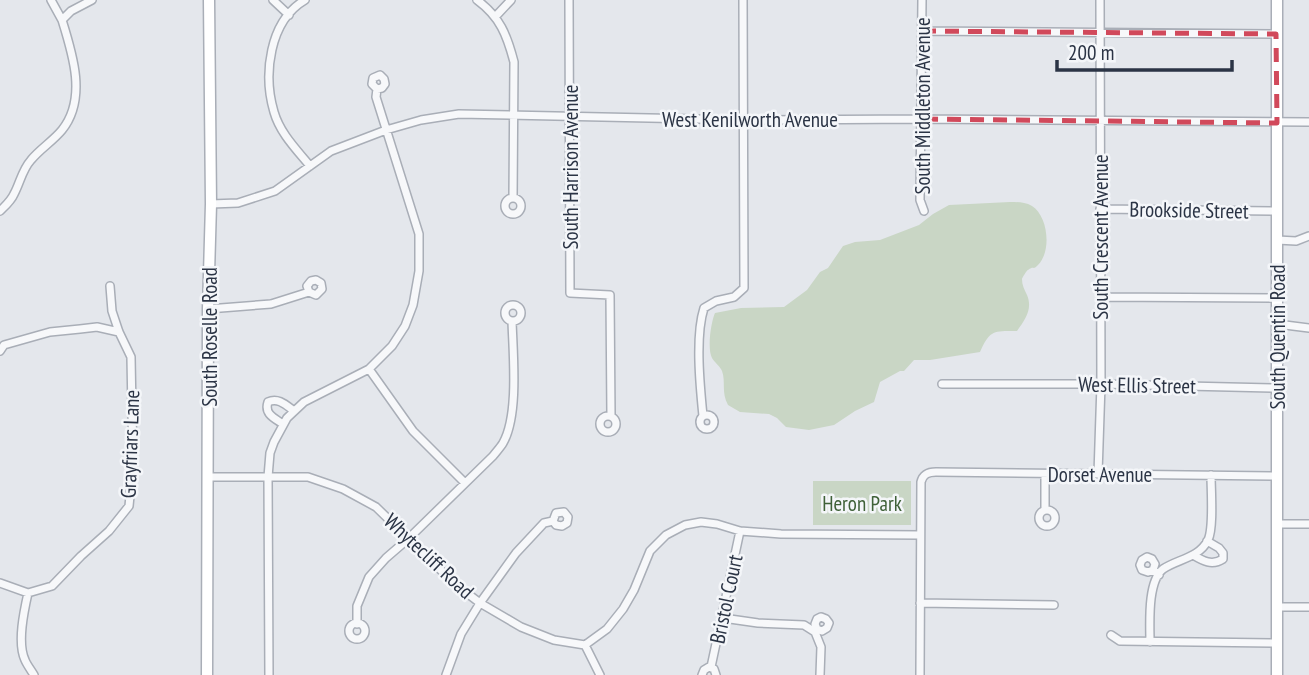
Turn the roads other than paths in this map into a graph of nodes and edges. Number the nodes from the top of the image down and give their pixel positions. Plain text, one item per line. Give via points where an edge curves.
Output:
1 (51, 0) edge
2 (92, 0) edge
3 (209, 0) edge
4 (273, 0) edge
5 (511, 0) edge
6 (569, 0) edge
7 (743, 0) edge
8 (922, 0) edge
9 (1100, 0) edge
10 (1277, 0) edge
11 (301, 1) edge
12 (483, 2) edge
13 (289, 15) junction
14 (495, 17) junction
15 (62, 20) junction
16 (922, 31) junction
17 (1100, 32) junction
18 (1276, 34) junction
19 (377, 89) dead end
20 (513, 114) junction
21 (569, 117) junction
22 (921, 119) junction
23 (743, 120) junction
24 (1100, 121) junction
25 (1309, 122) edge
26 (1277, 123) junction
27 (386, 130) junction
28 (310, 166) junction
29 (513, 198) dead end
30 (211, 204) junction
31 (1100, 209) junction
32 (0, 211) edge
33 (923, 211) dead end
34 (1278, 211) junction
35 (1309, 236) edge
36 (1277, 240) junction
37 (110, 286) dead end
38 (309, 292) dead end
39 (1100, 297) junction
40 (1276, 299) junction
41 (208, 309) junction
42 (512, 321) dead end
43 (1276, 324) junction
44 (1309, 328) edge
45 (119, 332) junction
46 (0, 351) edge
47 (369, 369) junction
48 (942, 384) dead end
49 (1101, 384) junction
50 (1277, 388) junction
51 (294, 411) junction
52 (611, 416) dead end
53 (703, 416) dead end
54 (283, 424) junction
55 (1045, 474) junction
56 (1098, 474) junction
57 (1211, 475) junction
58 (1277, 476) junction
59 (208, 477) junction
60 (268, 477) junction
61 (465, 483) junction
62 (1045, 510) dead end
63 (553, 521) dead end
64 (1277, 524) junction
65 (1309, 524) edge
66 (740, 531) junction
67 (920, 535) junction
68 (408, 539) junction
69 (1207, 541) junction
70 (1193, 555) junction
71 (0, 583) edge
72 (28, 593) junction
73 (480, 603) junction
74 (920, 603) junction
75 (1054, 605) dead end
76 (1277, 607) junction
77 (1309, 607) edge
78 (723, 618) junction
79 (357, 624) dead end
80 (1111, 635) dead end
81 (1150, 642) junction
82 (1277, 643) junction
83 (585, 645) junction
84 (711, 667) junction
85 (34, 675) edge
86 (207, 675) edge
87 (269, 675) edge
88 (446, 675) edge
89 (600, 675) edge
90 (702, 675) edge
91 (716, 675) edge
92 (820, 675) edge
93 (920, 675) edge
94 (1277, 675) edge

1 - 15 street
2 - 15 street
3 - 30 main road, South Roselle Road
4 - 13 street
5 - 14 street
6 - 21 street, South Harrison Avenue
7 - 23 street
8 - 16 street, South Middleton Avenue
9 - 17 street, South Crescent Avenue
10 - 18 main road, South Quentin Road
11 - 13 street
12 - 14 street
13 - 28 street via 273,41 270,88 274,113 285,136
14 - 20 street via 514,62
15 - 32 street via 76,78 74,108 65,127 30,160 13,197
16 - 17 street
16 - 22 street, South Middleton Avenue
17 - 18 street
17 - 24 street, South Crescent Avenue
18 - 26 main road, South Quentin Road
19 - 27 street
20 - 21 street, West Kenilworth Avenue
20 - 27 street, West Kenilworth Avenue via 459,114
20 - 29 street
21 - 23 street, West Kenilworth Avenue
21 - 52 street, South Harrison Avenue via 570,293 610,295
22 - 23 street, West Kenilworth Avenue
22 - 24 street, West Kenilworth Avenue
22 - 33 street, South Middleton Avenue
23 - 53 street via 744,288 734,297 704,307 699,322
24 - 26 street, West Kenilworth Avenue
24 - 31 street, South Crescent Avenue
25 - 26 street, West Kenilworth Avenue
26 - 34 main road, South Quentin Road
27 - 28 street, West Kenilworth Avenue via 331,151
27 - 47 street via 419,234 419,271 405,326
28 - 30 street, West Kenilworth Avenue via 275,191 238,203
30 - 41 main road, South Roselle Road
31 - 34 street, Brookside Street
31 - 39 street, South Crescent Avenue
34 - 36 main road, South Quentin Road
35 - 36 street
36 - 40 main road, South Quentin Road
37 - 45 street, Grayfriars Lane via 111,311
38 - 41 street via 271,304
39 - 40 street
39 - 49 street, South Crescent Avenue
40 - 43 main road, South Quentin Road
41 - 59 main road, South Roselle Road
42 - 61 street via 509,427 504,442
43 - 44 street
43 - 50 main road, South Quentin Road
45 - 46 street via 97,327 50,332 4,345
45 - 72 street, Grayfriars Lane via 132,366 129,506 52,586
47 - 51 street
47 - 61 street via 413,431
48 - 49 street, West Ellis Street
49 - 50 street, West Ellis Street
49 - 56 street, South Crescent Avenue
50 - 58 main road, South Quentin Road
51 - 54 street
51 - 54 street via 280,401 268,402 268,414
54 - 60 street via 270,453
55 - 56 street, Dorset Avenue
55 - 62 street
55 - 67 street, Dorset Avenue via 932,471 921,482
56 - 57 street, Dorset Avenue
57 - 58 street, Dorset Avenue
57 - 69 street
58 - 64 main road, South Quentin Road
59 - 60 street, Whytecliff Road
59 - 86 main road, South Roselle Road
60 - 68 street, Whytecliff Road via 308,477 343,489 376,507
60 - 87 street
61 - 68 street
63 - 73 street via 544,523 516,553
64 - 65 street
64 - 76 main road, South Quentin Road
66 - 67 street
66 - 78 street, Bristol Court
66 - 83 street via 701,522 685,524 666,535 650,551 624,610
67 - 74 street
68 - 73 street, Whytecliff Road
68 - 79 street via 369,577
69 - 70 street
69 - 70 street via 1219,548 1223,559 1209,563
70 - 81 street via 1156,572
71 - 72 street
72 - 85 street via 22,644
73 - 83 street, Whytecliff Road via 521,628
73 - 88 street via 461,634
74 - 75 street
74 - 93 street
76 - 77 street
76 - 82 main road, South Quentin Road
78 - 84 street, Bristol Court
78 - 92 street via 816,630
80 - 81 street via 1120,641
81 - 82 street
82 - 94 main road, South Quentin Road
83 - 89 street
84 - 90 street, Bristol Court
84 - 91 street, Bristol Court

